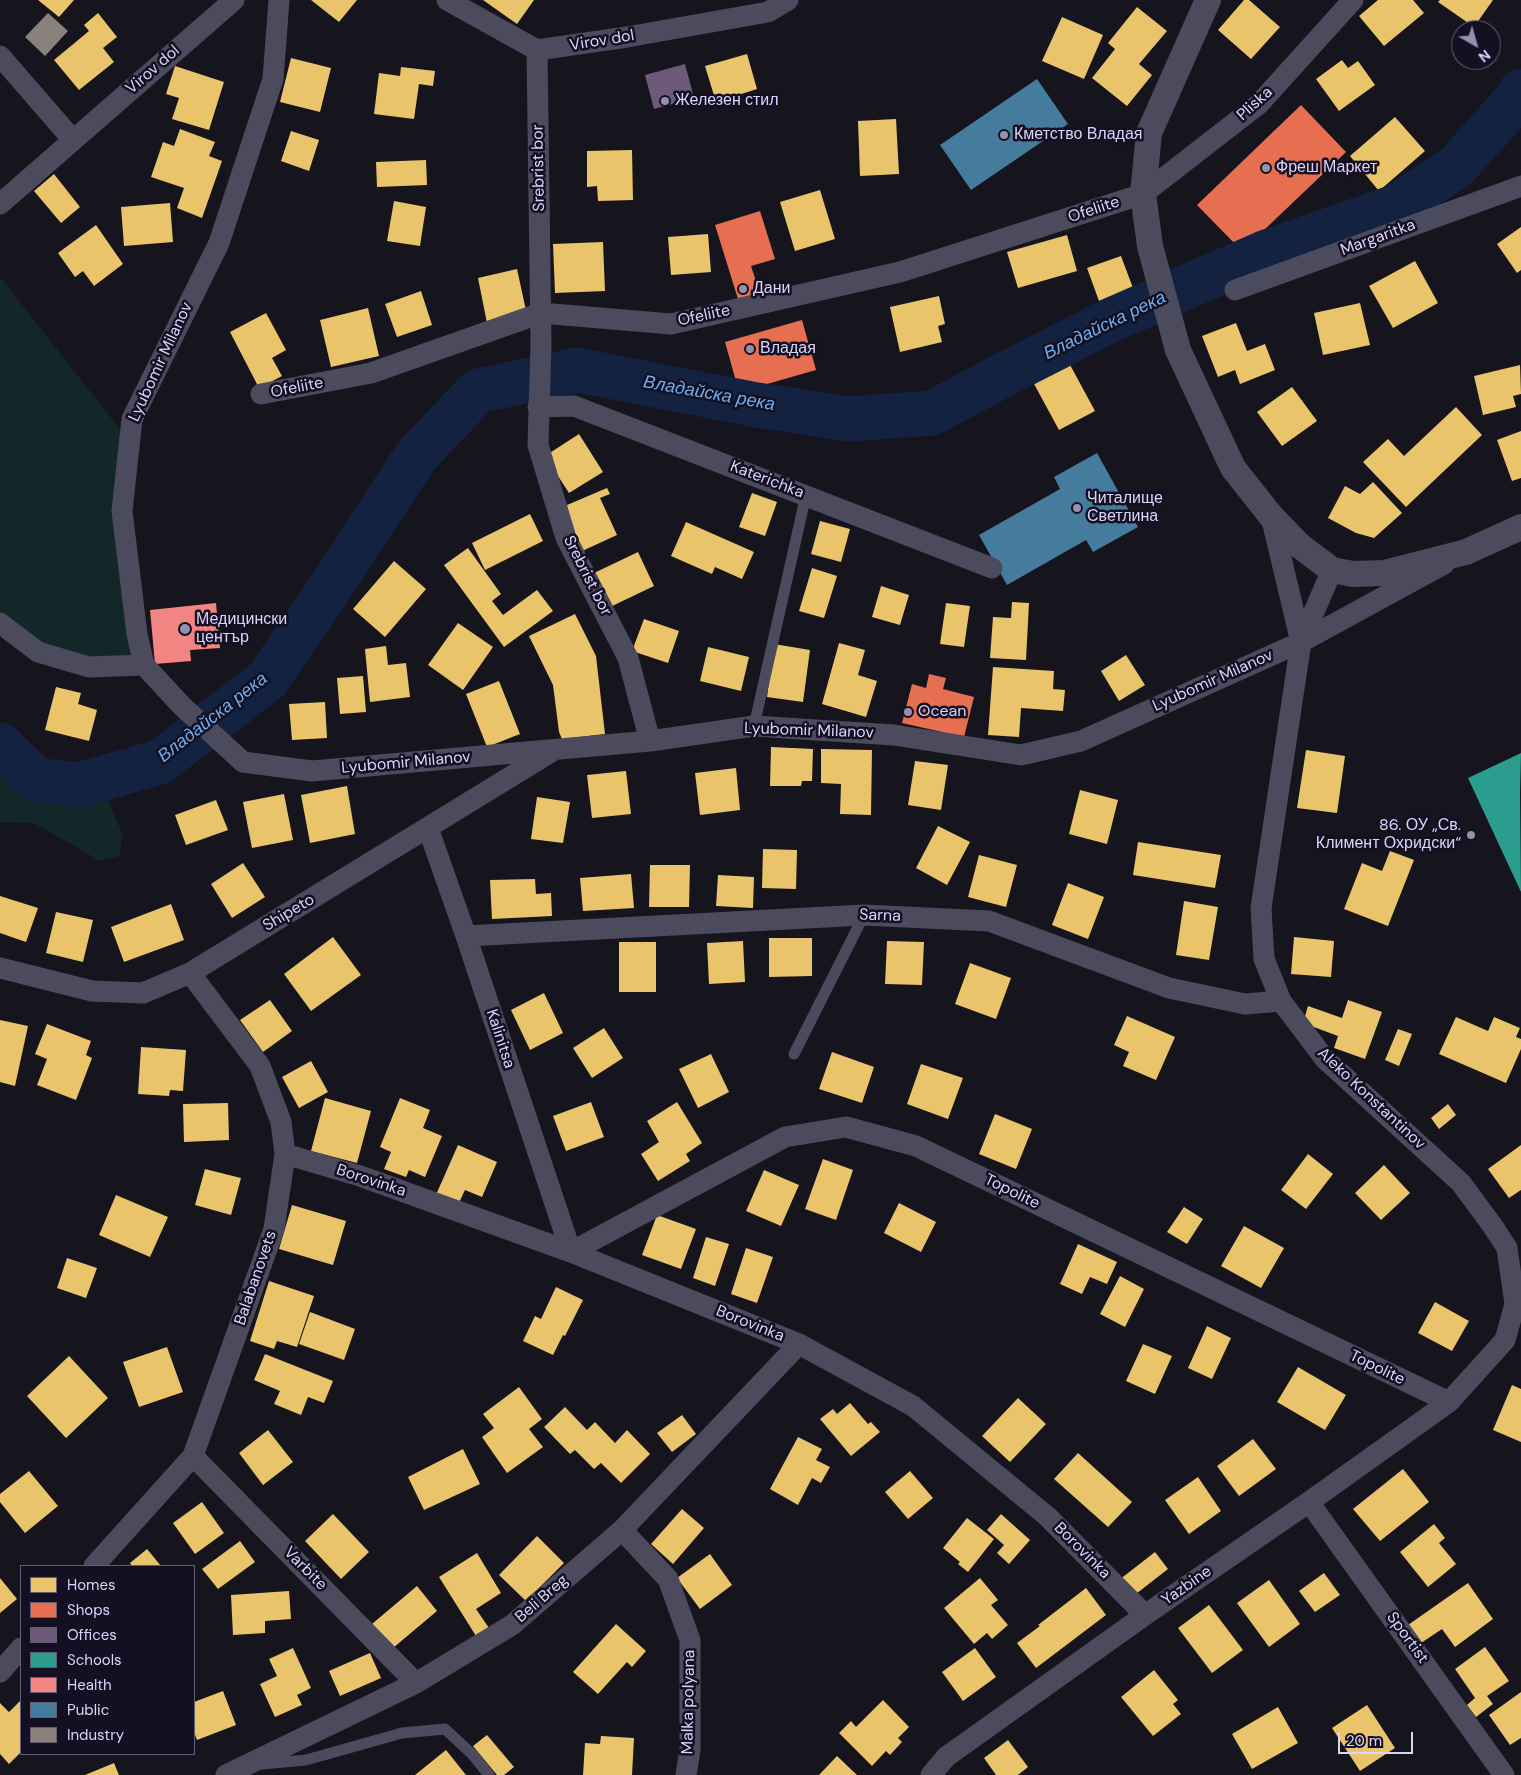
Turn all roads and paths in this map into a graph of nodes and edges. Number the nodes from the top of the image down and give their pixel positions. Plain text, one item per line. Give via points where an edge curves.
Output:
1 (234, 0) edge
2 (279, 0) edge
3 (447, 0) edge
4 (788, 0) edge
5 (1208, 0) edge
6 (1353, 0) edge
7 (767, 6) edge
8 (537, 50) junction
9 (0, 56) edge
10 (73, 140) junction
11 (1521, 186) edge
12 (1143, 194) junction
13 (0, 204) edge
14 (1235, 290) dead end
15 (541, 313) junction
16 (261, 394) dead end
17 (538, 407) junction
18 (806, 495) junction
19 (1271, 516) junction
20 (1521, 527) edge
21 (1466, 552) junction
22 (992, 568) dead end
23 (1332, 570) junction
24 (0, 623) edge
25 (1301, 642) junction
26 (144, 665) junction
27 (754, 726) junction
28 (650, 741) junction
29 (555, 750) junction
30 (428, 828) junction
31 (864, 915) junction
32 (466, 936) junction
33 (0, 968) edge
34 (190, 973) junction
35 (1281, 1001) junction
36 (794, 1054) dead end
37 (285, 1154) junction
38 (1514, 1247) edge
39 (571, 1252) junction
40 (799, 1344) junction
41 (1448, 1402) junction
42 (193, 1456) junction
43 (1309, 1502) junction
44 (622, 1530) junction
45 (95, 1565) edge
46 (1145, 1615) junction
47 (20, 1649) edge
48 (0, 1672) edge
49 (416, 1683) junction
50 (246, 1765) junction
51 (226, 1775) edge
52 (489, 1775) edge
53 (686, 1775) edge
54 (931, 1775) edge
55 (1504, 1775) edge

1 - 10 street, Virov dol
2 - 26 street, Lyubomir Milanov via 273,79 218,243 132,419 122,512 137,634
3 - 8 street
4 - 7 street
5 - 12 street via 1149,133
6 - 12 street, Pliska via 1259,104
7 - 8 street, Virov dol via 627,37
8 - 15 street, Srebrist bor
9 - 10 street
10 - 13 street, Virov dol
11 - 14 street, Margaritka
12 - 15 street, Ofeliite via 900,272 671,324
12 - 19 street via 1150,246 1178,350 1233,468
15 - 16 street, Ofeliite via 371,373
15 - 17 street, Srebrist bor
17 - 18 street, Katerichka via 574,406
17 - 28 street, Srebrist bor via 538,445 566,538 628,658
18 - 22 street, Katerichka
18 - 27 lane
19 - 23 street via 1300,546
19 - 25 street
20 - 21 street
21 - 23 street via 1384,572 1353,574
21 - 25 street, Lyubomir Milanov
23 - 25 street
24 - 26 street via 38,652 89,667
25 - 27 street, Lyubomir Milanov via 1082,741 1021,755 894,735
25 - 35 street, Aleko Konstantinov via 1261,908 1264,959
26 - 29 street, Lyubomir Milanov via 243,762 312,771
27 - 28 street, Lyubomir Milanov
28 - 29 street, Lyubomir Milanov
29 - 30 street, Shipeto
30 - 32 street, Kalinitsa
30 - 34 street, Shipeto
31 - 32 street, Sarna
31 - 35 street, Sarna via 989,921 1169,988 1245,1004
31 - 36 lane
32 - 39 street, Kalinitsa
33 - 34 street, Shipeto via 92,991 142,993
34 - 37 street, Balabanovets via 260,1066 280,1122
35 - 38 street, Aleko Konstantinov via 1325,1060 1461,1183 1492,1225
37 - 39 street, Borovinka via 360,1176
37 - 42 street, Balabanovets via 274,1229
38 - 41 street, Aleko Konstantinov via 1515,1304 1505,1340
39 - 40 street, Borovinka
39 - 41 street, Topolite via 785,1137 846,1127 916,1146
40 - 44 street, Beli Breg
40 - 46 street, Borovinka via 913,1406 1048,1517
41 - 43 street, Yazbine
42 - 45 street, Balabanovets
42 - 49 street, Varbite
43 - 46 street, Yazbine
43 - 55 street, Sportist
44 - 49 street, Beli Breg via 512,1625
44 - 53 street, Malka polyana via 668,1579 690,1640 690,1750
46 - 54 street, Yazbine via 946,1757
47 - 48 street
49 - 50 street, Beli Breg
50 - 51 street, Beli Breg
50 - 52 lane via 306,1760 402,1734 445,1729

